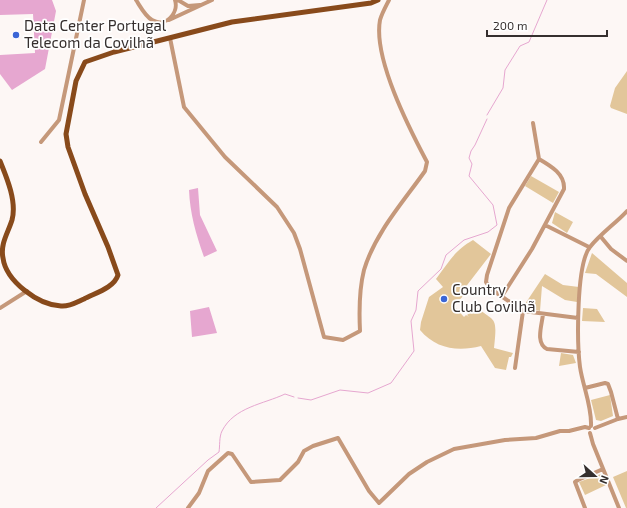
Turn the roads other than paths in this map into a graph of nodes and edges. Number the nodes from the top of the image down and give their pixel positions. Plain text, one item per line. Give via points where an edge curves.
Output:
1 (84, 0) edge
2 (136, 0) edge
3 (175, 0) edge
4 (178, 0) edge
5 (212, 0) edge
6 (378, 0) edge
7 (389, 0) edge
8 (202, 4) junction
9 (167, 21) junction
10 (170, 38) junction
11 (533, 123) dead end
12 (41, 142) dead end
13 (539, 159) junction
14 (0, 161) edge
15 (627, 211) edge
16 (545, 224) junction
17 (601, 237) junction
18 (589, 247) junction
19 (627, 262) edge
20 (27, 291) junction
21 (502, 296) junction
22 (0, 308) edge
23 (523, 311) junction
24 (543, 314) junction
25 (578, 318) junction
26 (579, 352) junction
27 (515, 368) dead end
28 (585, 388) junction
29 (627, 417) edge
30 (618, 419) junction
31 (591, 429) junction
32 (603, 469) junction
33 (188, 508) edge
34 (585, 508) edge
35 (619, 508) edge

1 - 12 street via 59,120
2 - 9 street via 153,20
3 - 9 street via 174,12
4 - 8 street via 188,6
5 - 8 street
6 - 10 main road via 363,5 247,20
7 - 10 street via 380,19 382,52 387,72 427,166 376,242 361,286 359,332 343,340 324,337 300,249 294,233 277,207 225,157 184,107
8 - 9 street
10 - 20 main road via 86,62 78,74 70,104 66,134 68,147 84,194 114,260 117,279 105,288 68,306 54,306
11 - 13 street
13 - 16 street via 562,176 564,182 564,189
13 - 21 street via 509,208 487,275 488,285
14 - 20 main road via 13,207 12,219 2,247 3,260 9,274
15 - 17 street
16 - 18 street
16 - 21 street
17 - 18 street
17 - 19 street
18 - 25 street via 583,268
20 - 22 street
21 - 23 street
23 - 24 street
23 - 27 street
24 - 25 street
24 - 26 street via 540,342 543,346
25 - 26 street
26 - 28 street
28 - 30 street via 608,384
28 - 31 street via 592,415
29 - 30 street
30 - 31 street
31 - 32 street via 593,444
31 - 33 street via 585,427 569,431 560,430 536,438 505,440 454,449 409,474 379,503 369,492 338,438 304,451 298,462 281,479 275,481 251,482 232,454 228,453 208,471 199,493
32 - 34 street via 575,482
32 - 35 street

